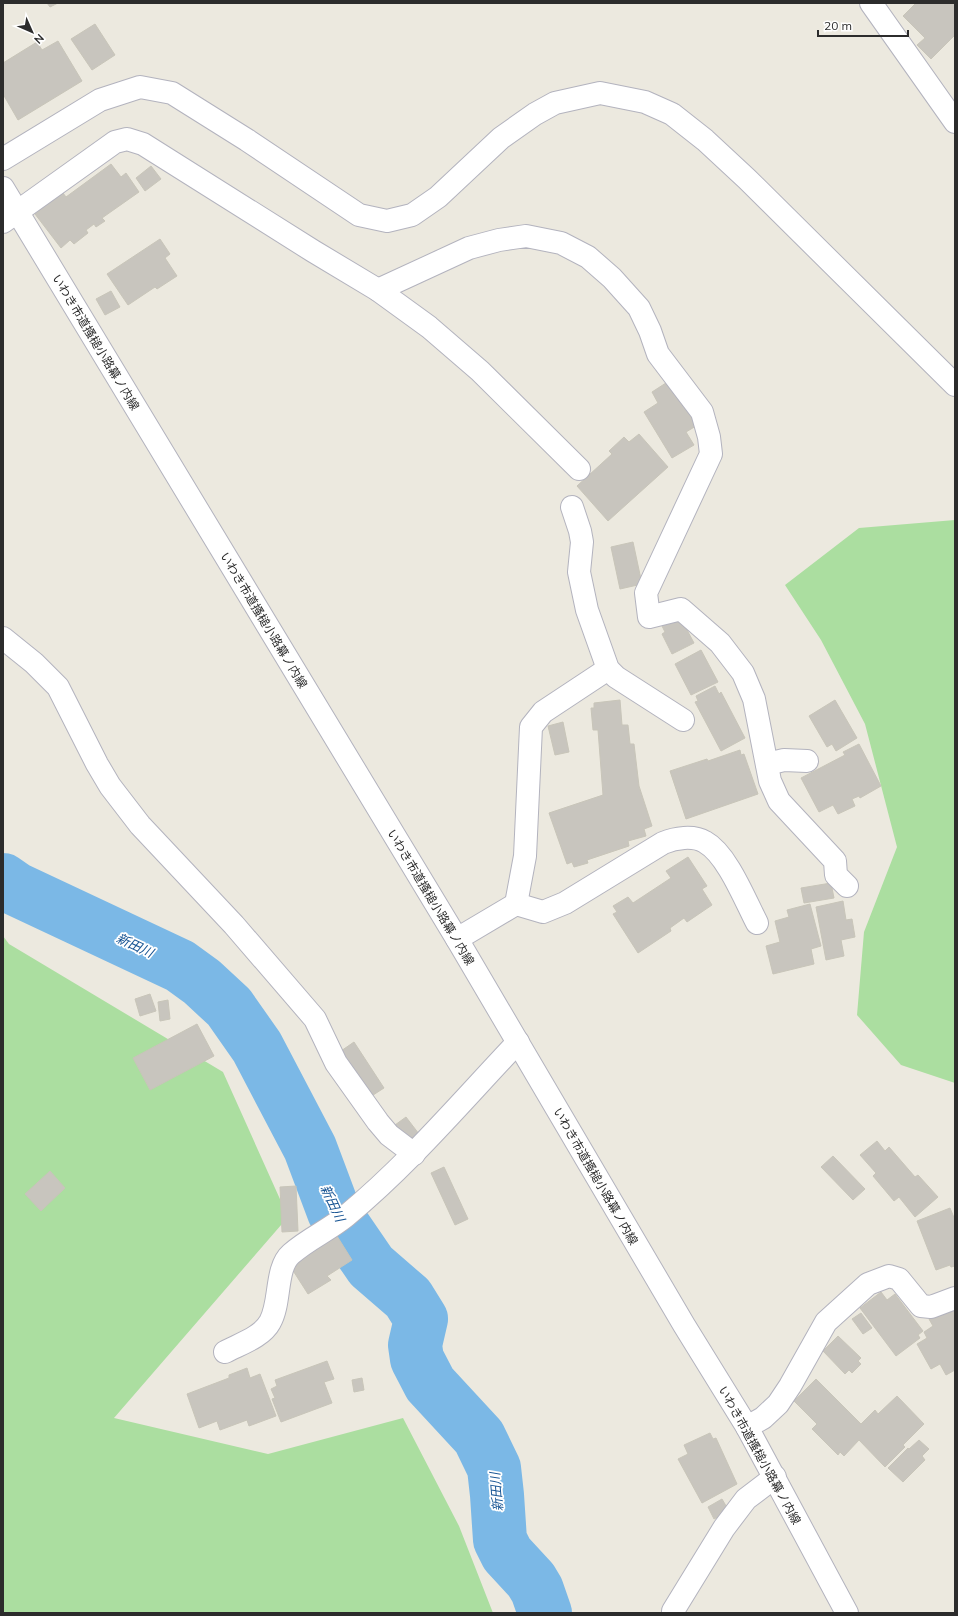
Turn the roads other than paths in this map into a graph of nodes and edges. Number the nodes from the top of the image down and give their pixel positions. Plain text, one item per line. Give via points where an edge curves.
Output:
1 (871, 3) edge
2 (955, 122) edge
3 (3, 159) edge
4 (3, 188) edge
5 (10, 217) edge
6 (378, 290) junction
7 (955, 385) edge
8 (579, 469) dead end
9 (572, 507) dead end
10 (3, 638) edge
11 (608, 669) junction
12 (683, 720) dead end
13 (807, 761) dead end
14 (767, 764) junction
15 (847, 886) dead end
16 (516, 904) junction
17 (757, 923) dead end
18 (457, 939) junction
19 (518, 1042) junction
20 (414, 1154) junction
21 (955, 1298) edge
22 (225, 1352) dead end
23 (748, 1427) junction
24 (775, 1477) junction
25 (673, 1613) edge
26 (847, 1613) edge

1 - 2 street
3 - 7 street via 100,100 140,87 172,93 359,215 386,221 412,215 438,197 501,138 555,103 600,93 645,102 672,114 705,140
4 - 5 street, いわき市道搔槌小路幕ノ内線
5 - 6 street via 115,142 127,139 143,144
5 - 18 street, いわき市道搔槌小路幕ノ内線
6 - 8 street via 429,327 480,371
6 - 14 street via 468,248 526,236 561,243 588,257 612,278 639,308 658,354 702,412 711,454 646,593 649,616 681,609 720,643 743,673 754,699
9 - 11 street via 582,542 579,572 587,610
10 - 20 street via 58,687 110,786 140,825 234,926 315,1019 336,1063 361,1098 389,1135
11 - 12 street via 616,677
11 - 16 street via 543,712 531,727 525,856
13 - 14 street via 784,760
14 - 15 street via 770,781 779,801 835,861 836,875
16 - 17 street via 543,912 565,903 663,843 684,838 704,841 714,849 728,866
16 - 18 street
18 - 19 street, いわき市道搔槌小路幕ノ内線
19 - 20 street
19 - 23 street, いわき市道搔槌小路幕ノ内線 via 684,1325
20 - 22 street via 338,1222 290,1254 284,1264 270,1322 261,1332
21 - 23 street via 931,1307 921,1306 899,1279 889,1276 868,1284 826,1322 778,1404
23 - 24 street, いわき市道搔槌小路幕ノ内線
24 - 25 street via 746,1499 724,1528
24 - 26 street, いわき市道搔槌小路幕ノ内線

